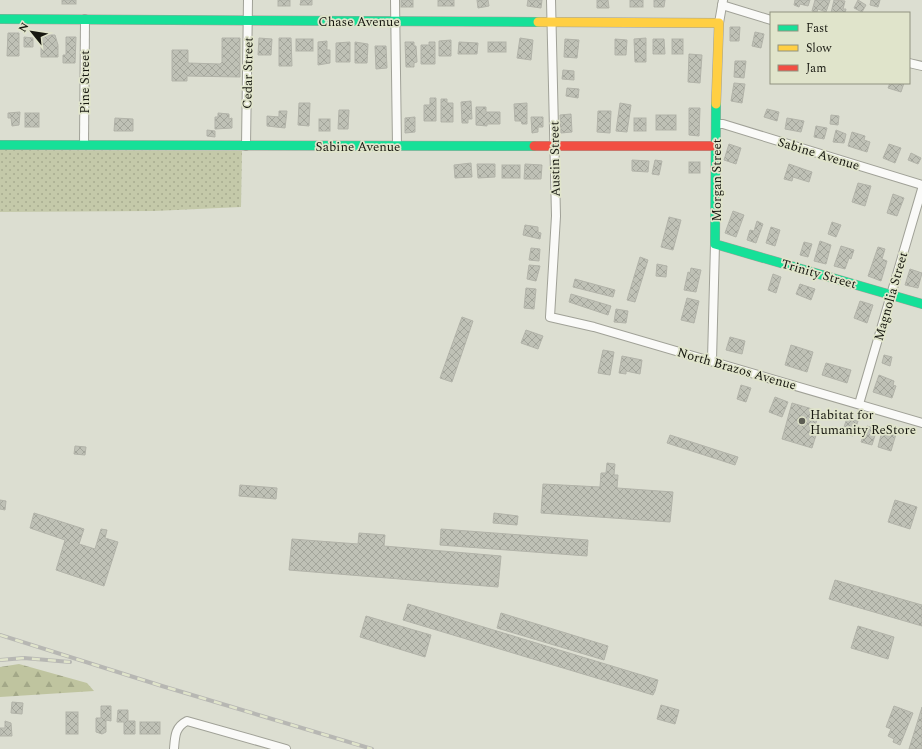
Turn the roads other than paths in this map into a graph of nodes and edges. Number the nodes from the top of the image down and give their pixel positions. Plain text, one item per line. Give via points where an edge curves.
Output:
1 (248, 0) edge
2 (395, 0) edge
3 (551, 0) edge
4 (722, 3) edge
5 (0, 19) edge
6 (85, 19) junction
7 (770, 20) edge
8 (248, 21) junction
9 (551, 21) junction
10 (395, 22) junction
11 (718, 23) junction
12 (910, 62) edge
13 (922, 66) edge
14 (716, 124) junction
15 (0, 145) edge
16 (84, 145) junction
17 (246, 146) junction
18 (397, 146) junction
19 (553, 146) junction
20 (715, 146) junction
21 (922, 185) edge
22 (922, 188) edge
23 (715, 244) junction
24 (890, 294) junction
25 (922, 304) edge
26 (550, 317) joint
27 (712, 360) junction
28 (859, 404) junction
29 (922, 423) edge
30 (174, 749) edge
31 (286, 749) edge

1 - 8 street, Cedar Street
2 - 10 street
3 - 9 street, Austin Street
4 - 7 street
4 - 11 street, Morgan Street
5 - 6 street, Chase Avenue
6 - 8 street, Chase Avenue
6 - 16 street, Pine Street
8 - 10 street, Chase Avenue
8 - 17 street, Cedar Street
9 - 10 street, Chase Avenue
9 - 11 street, Chase Avenue
9 - 19 street, Austin Street
10 - 18 street
11 - 14 street, Morgan Street
12 - 13 street
14 - 20 street, Morgan Street
14 - 21 street, Sabine Avenue
15 - 16 street, Sabine Avenue
16 - 17 street, Sabine Avenue
17 - 18 street, Sabine Avenue
18 - 19 street, Sabine Avenue
19 - 20 street, Sabine Avenue
19 - 26 street, Austin Street via 556,216
20 - 23 street, Morgan Street
22 - 24 street, Magnolia Street
23 - 24 street, Trinity Street
23 - 27 street, Morgan Street
24 - 25 street, Trinity Street
24 - 28 street, Magnolia Street
26 - 27 street, North Brazos Avenue
27 - 28 street, North Brazos Avenue
28 - 29 street, North Brazos Avenue
30 - 31 street via 176,731 180,724 187,721

